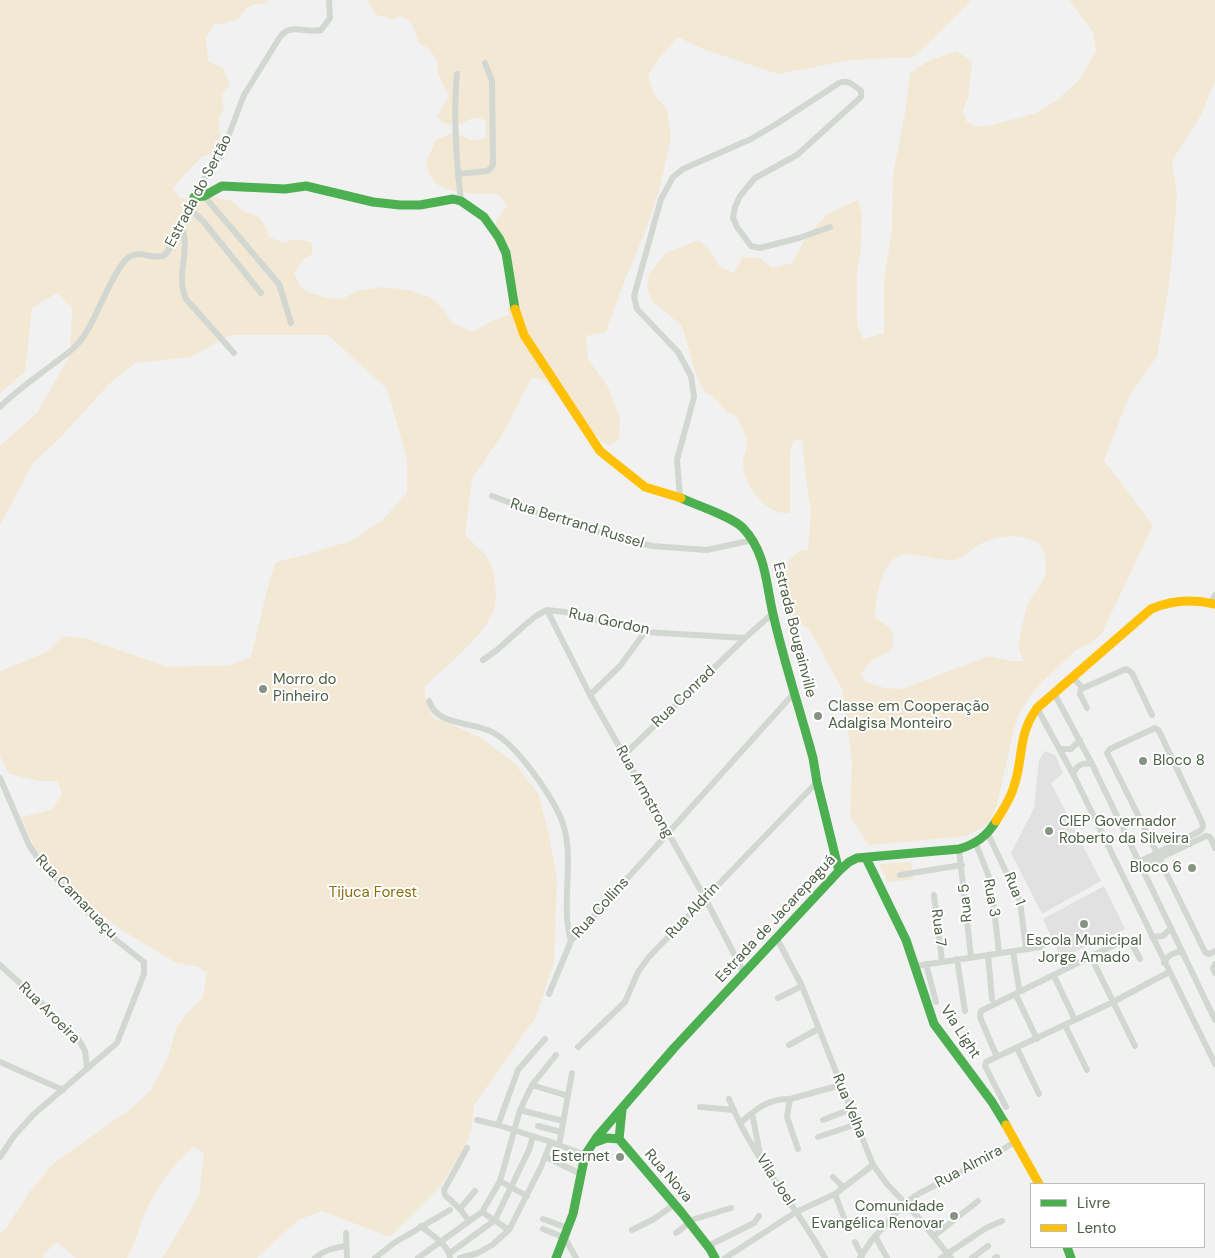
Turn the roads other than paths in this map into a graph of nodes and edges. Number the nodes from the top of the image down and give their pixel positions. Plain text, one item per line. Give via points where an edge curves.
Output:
1 (329, 0) edge
2 (484, 63) dead end
3 (457, 74) dead end
4 (458, 174) junction
5 (204, 196) junction
6 (194, 197) junction
7 (460, 201) junction
8 (189, 208) junction
9 (830, 227) dead end
10 (182, 230) junction
11 (261, 293) dead end
12 (291, 323) dead end
13 (234, 353) dead end
14 (0, 407) edge
15 (492, 496) dead end
16 (680, 498) junction
17 (753, 540) junction
18 (1214, 601) edge
19 (548, 610) junction
20 (774, 613) junction
21 (645, 632) junction
22 (745, 638) junction
23 (483, 660) dead end
24 (1072, 677) junction
25 (1082, 688) junction
26 (795, 692) junction
27 (1054, 693) junction
28 (590, 695) junction
29 (429, 701) dead end
30 (1037, 708) junction
31 (1087, 708) dead end
32 (1152, 715) dead end
33 (1080, 740) junction
34 (1060, 749) junction
35 (624, 756) junction
36 (1092, 764) junction
37 (1073, 774) junction
38 (0, 778) edge
39 (817, 782) junction
40 (668, 833) junction
41 (988, 834) junction
42 (976, 844) junction
43 (1215, 848) edge
44 (959, 849) junction
45 (1158, 855) junction
46 (866, 858) junction
47 (1140, 864) junction
48 (962, 865) junction
49 (839, 870) junction
50 (900, 875) dead end
51 (934, 895) dead end
52 (705, 898) junction
53 (1171, 928) junction
54 (776, 936) junction
55 (1152, 938) junction
56 (570, 941) junction
57 (1041, 947) dead end
58 (1026, 949) junction
59 (1013, 951) junction
60 (1215, 951) edge
61 (1182, 952) junction
62 (999, 953) junction
63 (988, 955) junction
64 (971, 957) junction
65 (1091, 957) junction
66 (957, 959) junction
67 (1140, 959) dead end
68 (942, 961) junction
69 (1164, 963) junction
70 (926, 964) junction
71 (1215, 964) edge
72 (0, 965) edge
73 (916, 966) junction
74 (1169, 972) junction
75 (744, 973) junction
76 (1215, 973) edge
77 (1054, 976) junction
78 (802, 986) junction
79 (1020, 988) dead end
80 (549, 994) dead end
81 (1016, 995) junction
82 (778, 998) dead end
83 (992, 999) dead end
84 (936, 1002) dead end
85 (1113, 1002) junction
86 (965, 1011) dead end
87 (1074, 1020) junction
88 (1215, 1020) edge
89 (1065, 1024) junction
90 (818, 1029) junction
91 (1037, 1038) junction
92 (545, 1039) dead end
93 (789, 1045) dead end
94 (1135, 1046) dead end
95 (578, 1047) dead end
96 (1018, 1048) junction
97 (556, 1055) dead end
98 (998, 1057) junction
99 (0, 1062) edge
100 (1215, 1064) edge
101 (87, 1067) junction
102 (1087, 1070) dead end
103 (572, 1074) dead end
104 (532, 1085) junction
105 (841, 1085) junction
106 (63, 1090) junction
107 (1039, 1094) dead end
108 (568, 1096) junction
109 (729, 1099) dead end
110 (790, 1099) junction
111 (700, 1106) dead end
112 (1006, 1106) dead end
113 (623, 1107) junction
114 (851, 1109) junction
115 (520, 1110) junction
116 (734, 1110) junction
117 (752, 1113) junction
118 (477, 1120) dead end
119 (823, 1120) dead end
120 (563, 1122) junction
121 (740, 1123) junction
122 (857, 1124) junction
123 (498, 1125) junction
124 (538, 1126) dead end
125 (514, 1129) junction
126 (561, 1132) junction
127 (533, 1136) junction
128 (818, 1137) dead end
129 (619, 1139) junction
130 (1016, 1141) junction
131 (551, 1142) junction
132 (593, 1143) junction
133 (559, 1145) junction
134 (467, 1148) dead end
135 (798, 1149) dead end
136 (585, 1155) junction
137 (0, 1157) edge
138 (546, 1157) junction
139 (762, 1161) junction
140 (873, 1165) junction
141 (581, 1174) junction
142 (833, 1177) dead end
143 (500, 1182) junction
144 (1038, 1183) edge
145 (511, 1188) junction
146 (843, 1188) junction
147 (475, 1191) dead end
148 (834, 1194) junction
149 (527, 1196) junction
150 (978, 1201) dead end
151 (905, 1203) junction
152 (675, 1204) junction
153 (731, 1208) dead end
154 (460, 1209) junction
155 (450, 1210) dead end
156 (482, 1212) junction
157 (796, 1212) junction
158 (759, 1216) dead end
159 (543, 1219) dead end
160 (495, 1220) junction
161 (469, 1221) junction
162 (1002, 1221) dead end
163 (689, 1222) junction
164 (754, 1223) junction
165 (846, 1223) dead end
166 (420, 1226) junction
167 (568, 1228) junction
168 (543, 1229) dead end
169 (509, 1230) junction
170 (632, 1230) dead end
171 (346, 1233) dead end
172 (676, 1233) dead end
173 (758, 1236) junction
174 (875, 1236) junction
175 (934, 1236) junction
176 (565, 1238) junction
177 (855, 1242) dead end
178 (441, 1243) junction
179 (346, 1246) junction
180 (708, 1246) junction
181 (988, 1246) dead end
182 (573, 1251) junction
183 (450, 1255) edge
184 (557, 1255) edge
185 (946, 1256) edge
186 (861, 1257) edge
187 (314, 1258) edge
188 (347, 1258) edge
189 (376, 1258) edge
190 (418, 1258) edge
191 (460, 1258) edge
192 (576, 1258) edge
193 (715, 1258) edge
194 (725, 1258) edge
195 (825, 1258) edge
196 (887, 1258) edge
197 (972, 1258) edge

1 - 6 street, Estrada do Sertão via 330,18 321,30 290,29 280,37 244,95 220,158
2 - 4 street via 492,81 493,164 487,171
3 - 4 street
4 - 7 street
5 - 6 street
5 - 7 street via 222,186 285,189 306,186 400,205
5 - 12 street via 279,284
6 - 8 street, Estrada do Sertão
7 - 16 street, Estrada Bougainville via 484,217 499,238 506,253 514,307 524,335 600,450 645,487
8 - 10 street, Estrada do Sertão
8 - 11 street
9 - 16 street via 760,248 751,246 733,218 740,196 755,178 797,155 861,98 860,91 849,82 839,83 751,139 684,169 665,191 634,296 637,309 678,352 691,376 694,397 677,460
10 - 13 street via 185,238 181,276 183,293
10 - 14 street, Estrada do Sertão via 165,255 156,258 138,254 126,259 78,344
15 - 17 street, Rua Bertrand Russel via 586,529 652,546 707,550
16 - 17 street, Estrada Bougainville via 733,521
17 - 20 street, Estrada Bougainville via 767,574
18 - 24 street, Estrada de Jacarepaguá via 1164,602 1151,609
19 - 21 street, Rua Gordon
19 - 23 street, Rua Gordon via 536,616
19 - 28 street, Rua Armstrong
20 - 22 street
20 - 26 street, Estrada Bougainville
21 - 22 street, Rua Gordon
21 - 28 street via 620,666
22 - 35 street, Rua Conrad
24 - 25 street
24 - 27 street, Estrada de Jacarepaguá
25 - 31 street via 1080,694
25 - 32 street via 1129,669
26 - 39 street, Estrada Bougainville
26 - 40 street, Rua Collins
27 - 30 street, Estrada de Jacarepaguá
27 - 33 street
28 - 35 street, Rua Armstrong
29 - 56 street, Rua Collins via 437,715 480,726 506,740 559,814 568,855
30 - 34 street
30 - 41 street, Estrada de Jacarepaguá via 1024,728 1015,786
33 - 34 street via 1071,749
33 - 36 street
34 - 37 street
35 - 40 street, Rua Armstrong
36 - 37 street via 1077,766
36 - 47 street
37 - 55 street
38 - 101 street, Rua Camaruaçu via 39,860 89,914 144,962 144,974 117,1043
39 - 49 street, Estrada Bougainville
39 - 52 street, Rua Aldrin
40 - 52 street, Rua Armstrong
40 - 56 street, Rua Collins
41 - 42 street, Estrada de Jacarepaguá
41 - 58 street, Rua 1 via 1020,901
42 - 44 street, Estrada de Jacarepaguá
42 - 62 street, Rua 3 via 990,882
43 - 45 street via 1210,837 1206,836
44 - 46 street, Estrada de Jacarepaguá
44 - 48 street, Rua 5
45 - 45 street via 1200,831 1203,825 1155,728 1110,749 1108,753
45 - 47 street
45 - 60 street via 1204,952
46 - 49 street, Estrada de Jacarepaguá via 852,860
46 - 73 street, Via Light
47 - 53 street
48 - 50 street
48 - 64 street, Rua 5
49 - 54 street, Estrada de Jacarepaguá
51 - 68 street, Rua 7
52 - 75 street, Rua Armstrong
52 - 95 street, Rua Aldrin via 638,972 625,1002
53 - 55 street via 1163,936
53 - 61 street
54 - 75 street, Estrada de Jacarepaguá
54 - 78 street, Rua Velha
55 - 69 street
56 - 80 street
57 - 58 street
58 - 59 street
59 - 62 street
59 - 79 street
61 - 69 street via 1171,954
61 - 88 street
62 - 63 street
63 - 64 street
63 - 83 street
64 - 66 street
65 - 67 street via 1127,939
65 - 77 street
65 - 85 street
66 - 68 street
66 - 86 street
68 - 70 street
69 - 74 street
70 - 73 street
70 - 84 street
71 - 76 street
72 - 101 street, Rua Aroeira via 78,1040 85,1051
73 - 130 street, Via Light via 934,1024 992,1102
74 - 85 street
74 - 100 street
75 - 113 street, Estrada de Jacarepaguá
77 - 81 street
77 - 87 street
78 - 82 street
78 - 90 street, Rua Velha
81 - 91 street
81 - 98 street via 980,1013
85 - 87 street
85 - 94 street
87 - 89 street
89 - 91 street
89 - 102 street
90 - 93 street
90 - 105 street, Rua Velha
91 - 96 street
92 - 123 street via 518,1070
96 - 98 street
96 - 107 street
97 - 104 street
98 - 112 street via 984,1065
99 - 106 street
101 - 106 street
103 - 108 street
104 - 108 street
104 - 115 street
105 - 110 street
105 - 114 street, Rua Velha
106 - 137 street via 34,1114
108 - 120 street
109 - 116 street, Vila Joel
110 - 117 street via 766,1103
110 - 135 street via 787,1117
111 - 116 street
113 - 129 street
113 - 132 street, Estrada de Jacarepaguá
114 - 119 street
114 - 122 street, Rua Velha
115 - 120 street
115 - 125 street
116 - 121 street, Vila Joel
117 - 121 street
117 - 139 street
118 - 123 street
120 - 126 street
121 - 139 street, Vila Joel
122 - 128 street
122 - 140 street, Rua Velha
123 - 125 street
124 - 126 street
125 - 127 street
125 - 143 street
126 - 133 street
127 - 131 street
127 - 145 street via 530,1150
129 - 132 street via 607,1138
129 - 152 street, Rua Nova
130 - 144 street, Via Light
130 - 151 street, Rua Almira
131 - 133 street
131 - 138 street
132 - 136 street, Estrada de Jacarepaguá
133 - 136 street
134 - 154 street via 444,1190
136 - 141 street, Estrada de Jacarepaguá
138 - 141 street
138 - 149 street
139 - 157 street, Vila Joel
140 - 146 street
140 - 151 street, Rua Velha
141 - 167 street, Estrada de Jacarepaguá
142 - 146 street
143 - 145 street
143 - 156 street
145 - 149 street
145 - 160 street
146 - 148 street
147 - 154 street
148 - 157 street
148 - 165 street
149 - 169 street
150 - 175 street
151 - 174 street, Rua Almira
151 - 175 street, Rua Velha
152 - 163 street, Rua Nova
152 - 170 street
153 - 163 street
154 - 161 street
155 - 166 street
156 - 160 street
156 - 161 street
157 - 173 street
157 - 195 street, Vila Joel
158 - 164 street
159 - 167 street
160 - 169 street
160 - 183 street
161 - 178 street
162 - 185 street via 986,1228
163 - 172 street
163 - 180 street, Rua Nova
164 - 173 street
164 - 180 street
166 - 178 street
166 - 189 street
167 - 176 street, Estrada de Jacarepaguá
168 - 176 street
169 - 191 street via 478,1253
171 - 179 street
173 - 194 street
174 - 186 street, Rua Almira
174 - 196 street
175 - 185 street, Rua Velha
176 - 182 street
176 - 184 street, Estrada de Jacarepaguá
177 - 186 street
178 - 183 street
178 - 190 street
179 - 187 street via 330,1248
179 - 188 street
180 - 193 street, Rua Nova
181 - 197 street
182 - 184 street
182 - 192 street

